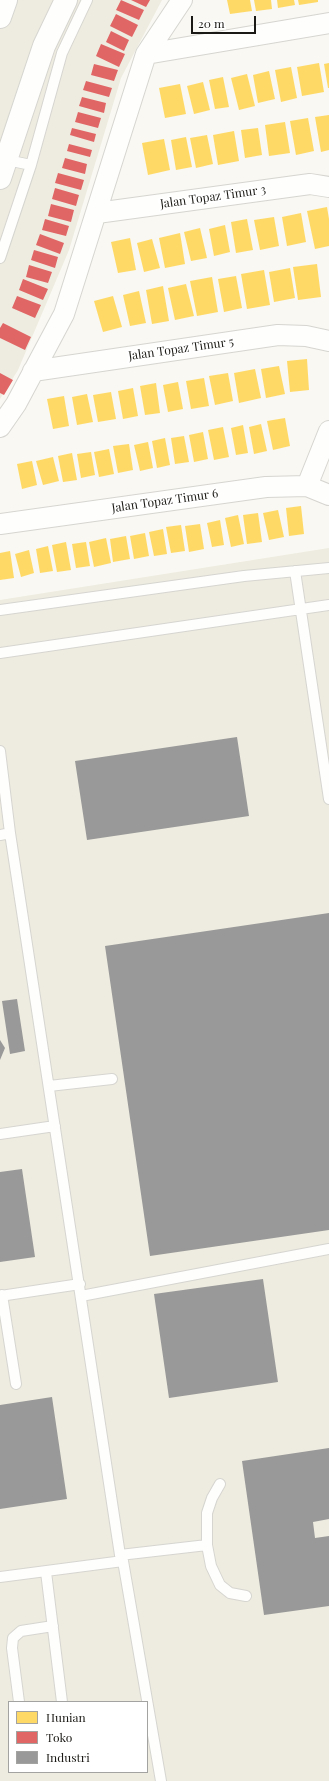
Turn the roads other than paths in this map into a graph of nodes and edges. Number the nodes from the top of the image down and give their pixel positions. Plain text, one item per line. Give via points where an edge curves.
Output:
1 (6, 0) edge
2 (66, 0) edge
3 (87, 0) edge
4 (182, 0) edge
5 (0, 17) edge
6 (329, 23) edge
7 (146, 54) junction
8 (31, 165) junction
9 (4, 169) edge
10 (329, 187) edge
11 (97, 213) junction
12 (0, 258) edge
13 (329, 341) edge
14 (33, 371) junction
15 (0, 427) edge
16 (329, 431) edge
17 (307, 486) junction
18 (329, 495) edge
19 (0, 524) edge
20 (329, 568) edge
21 (294, 571) junction
22 (329, 605) edge
23 (0, 610) edge
24 (300, 610) junction
25 (0, 653) edge
26 (0, 751) edge
27 (329, 799) edge
28 (10, 833) junction
29 (0, 835) edge
30 (112, 1079) dead end
31 (49, 1086) junction
32 (55, 1126) junction
33 (0, 1134) edge
34 (329, 1249) edge
35 (80, 1284) junction
36 (1, 1296) edge
37 (81, 1296) junction
38 (16, 1384) dead end
39 (220, 1484) dead end
40 (206, 1545) junction
41 (122, 1558) junction
42 (46, 1572) junction
43 (0, 1577) edge
44 (246, 1596) dead end
45 (52, 1626) junction
46 (19, 1701) edge
47 (62, 1701) edge
48 (147, 1701) edge
49 (148, 1707) edge
50 (161, 1781) edge

1 - 5 main road
2 - 9 main road via 44,46
3 - 8 lane via 62,53
4 - 7 street
6 - 7 street
7 - 11 street
8 - 9 lane
8 - 12 lane
10 - 11 street, Jalan Topaz Timur 3 via 310,184
11 - 14 street via 64,314
13 - 14 street, Jalan Topaz Timur 5 via 306,336 278,335
14 - 15 street via 16,404
16 - 17 street
17 - 18 street, Jalan Topaz Timur 6
17 - 19 street, Jalan Topaz Timur 6 via 266,487
20 - 21 lane
21 - 23 lane
21 - 24 lane
22 - 24 lane
24 - 25 lane
24 - 27 lane
26 - 28 lane
28 - 29 lane
28 - 31 lane
30 - 31 lane
31 - 32 lane
32 - 33 lane
32 - 35 lane
34 - 37 lane
35 - 36 lane
35 - 37 lane
36 - 38 lane
37 - 41 lane
39 - 40 lane via 207,1513
40 - 41 lane
40 - 44 lane via 220,1585 230,1593
41 - 42 lane
41 - 48 lane
42 - 43 lane
42 - 45 lane
45 - 46 lane via 21,1631 13,1638
45 - 47 lane
49 - 50 lane

